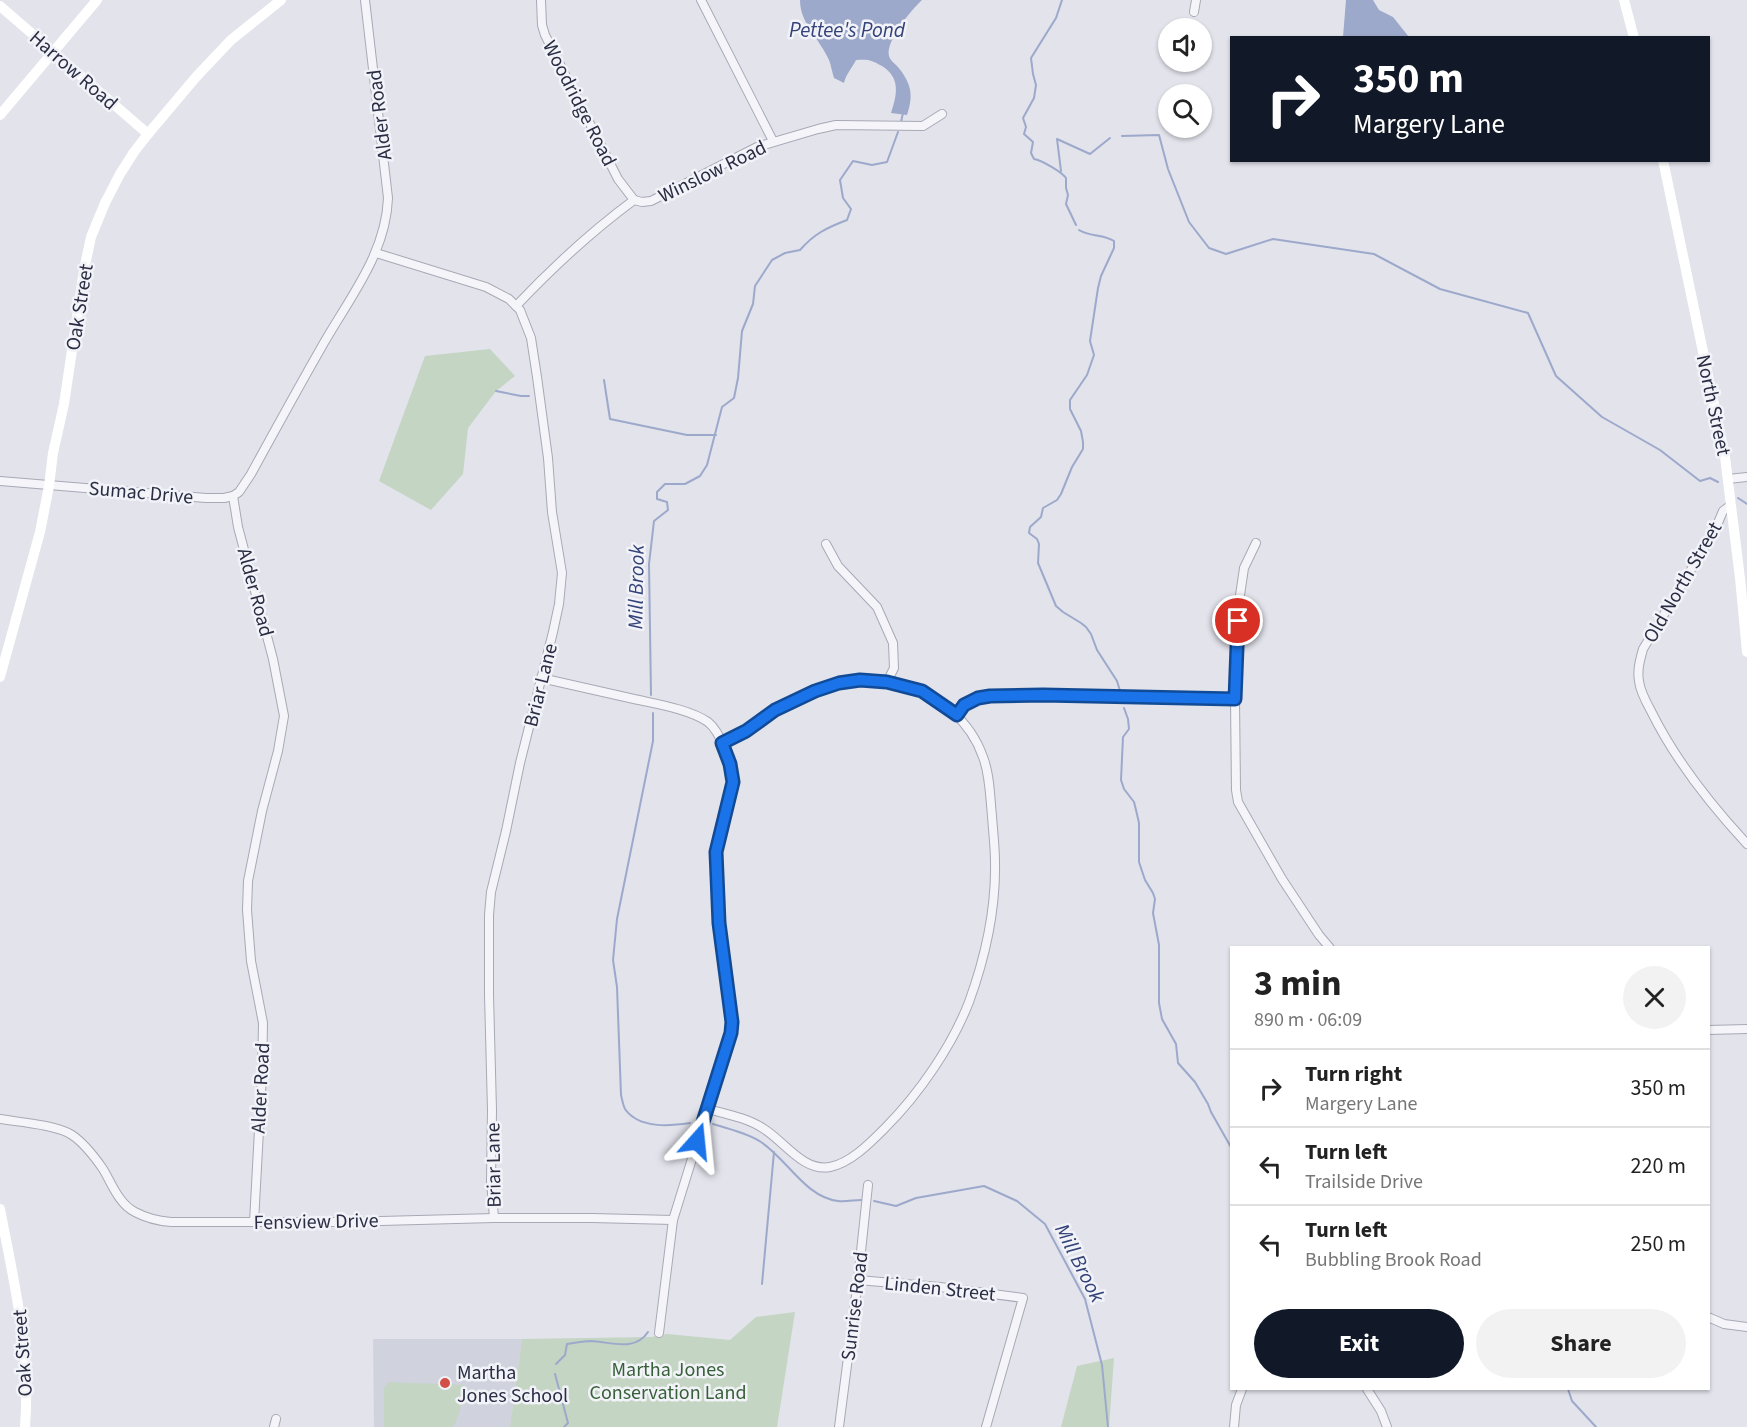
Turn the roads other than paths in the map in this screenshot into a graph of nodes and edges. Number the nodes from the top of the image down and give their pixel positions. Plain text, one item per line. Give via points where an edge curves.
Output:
1 (97, 0) edge
2 (281, 0) edge
3 (365, 0) edge
4 (541, 0) edge
5 (701, 0) edge
6 (1196, 0) edge
7 (1624, 0) edge
8 (0, 6) edge
9 (1194, 12) dead end
10 (1633, 36) edge
11 (53, 51) junction
12 (942, 114) dead end
13 (0, 115) edge
14 (148, 134) junction
15 (773, 141) junction
16 (1663, 162) edge
17 (634, 201) junction
18 (375, 253) junction
19 (516, 306) junction
20 (1747, 477) edge
21 (1728, 478) junction
22 (0, 481) edge
23 (49, 486) junction
24 (233, 496) junction
25 (1731, 505) junction
26 (1256, 543) dead end
27 (826, 544) dead end
28 (1747, 652) edge
29 (0, 677) edge
30 (541, 678) junction
31 (887, 682) junction
32 (1235, 699) junction
33 (957, 715) junction
34 (722, 743) junction
35 (1747, 844) edge
36 (1328, 946) edge
37 (1747, 1029) edge
38 (1710, 1030) edge
39 (708, 1109) junction
40 (0, 1119) edge
41 (868, 1185) dead end
42 (0, 1209) edge
43 (494, 1218) junction
44 (673, 1220) junction
45 (254, 1222) junction
46 (858, 1280) junction
47 (1710, 1318) edge
48 (1747, 1327) edge
49 (659, 1333) dead end
50 (1242, 1390) edge
51 (1367, 1390) edge
52 (25, 1427) edge
53 (839, 1427) edge
54 (986, 1427) edge
55 (1234, 1427) edge
56 (1387, 1427) edge

1 - 11 street
2 - 14 street, Oak Street via 231,40
3 - 18 street, Alder Road via 388,198 384,228
4 - 17 street, Woodridge Road via 545,35 618,179
5 - 15 street
6 - 9 street
7 - 10 street
8 - 11 street, Harrow Road
11 - 13 street
11 - 14 street, Harrow Road
12 - 15 street, Winslow Road via 923,126 836,125
14 - 23 street, Oak Street via 120,174 91,237
15 - 17 street, Winslow Road via 651,201
16 - 21 street, North Street
17 - 19 street, Winslow Road via 612,216
18 - 19 street, Briar Lane via 486,286
18 - 24 street, Alder Road via 251,474
19 - 30 street, Briar Lane via 531,338 562,573 559,604
20 - 21 street
21 - 25 street, North Street
22 - 23 street, Sumac Drive
23 - 24 street, Sumac Drive via 206,498
23 - 29 street, Oak Street
24 - 45 street, Alder Road via 284,716 262,811 246,910 263,1023
25 - 28 street, North Street
25 - 35 street, Old North Street via 1723,511 1643,650 1638,674 1662,733 1717,811
26 - 32 street via 1244,568 1239,602
27 - 31 street via 838,567 877,607 893,644 894,668
30 - 34 street via 668,705 708,722
30 - 43 street, Briar Lane via 491,892
31 - 33 street via 922,691
31 - 34 street via 860,680 815,691
32 - 33 street via 990,696 964,705
32 - 36 street via 1238,802 1282,879
33 - 39 street via 984,758 995,862 992,912 979,970 969,1003 938,1062 898,1116 854,1155 830,1167 807,1162 747,1120
34 - 39 street via 733,782 716,852 719,923 732,1022
37 - 38 street
39 - 44 street
40 - 45 street, Fensview Drive via 69,1133 82,1142 124,1203 135,1212 158,1221
41 - 46 street, Sunrise Road
42 - 52 street, Oak Street via 22,1324
43 - 44 street, Fensview Drive
43 - 45 street, Fensview Drive
44 - 49 street
46 - 53 street, Sunrise Road
46 - 54 street, Linden Street via 1023,1298
47 - 48 street
50 - 55 street
51 - 56 street

